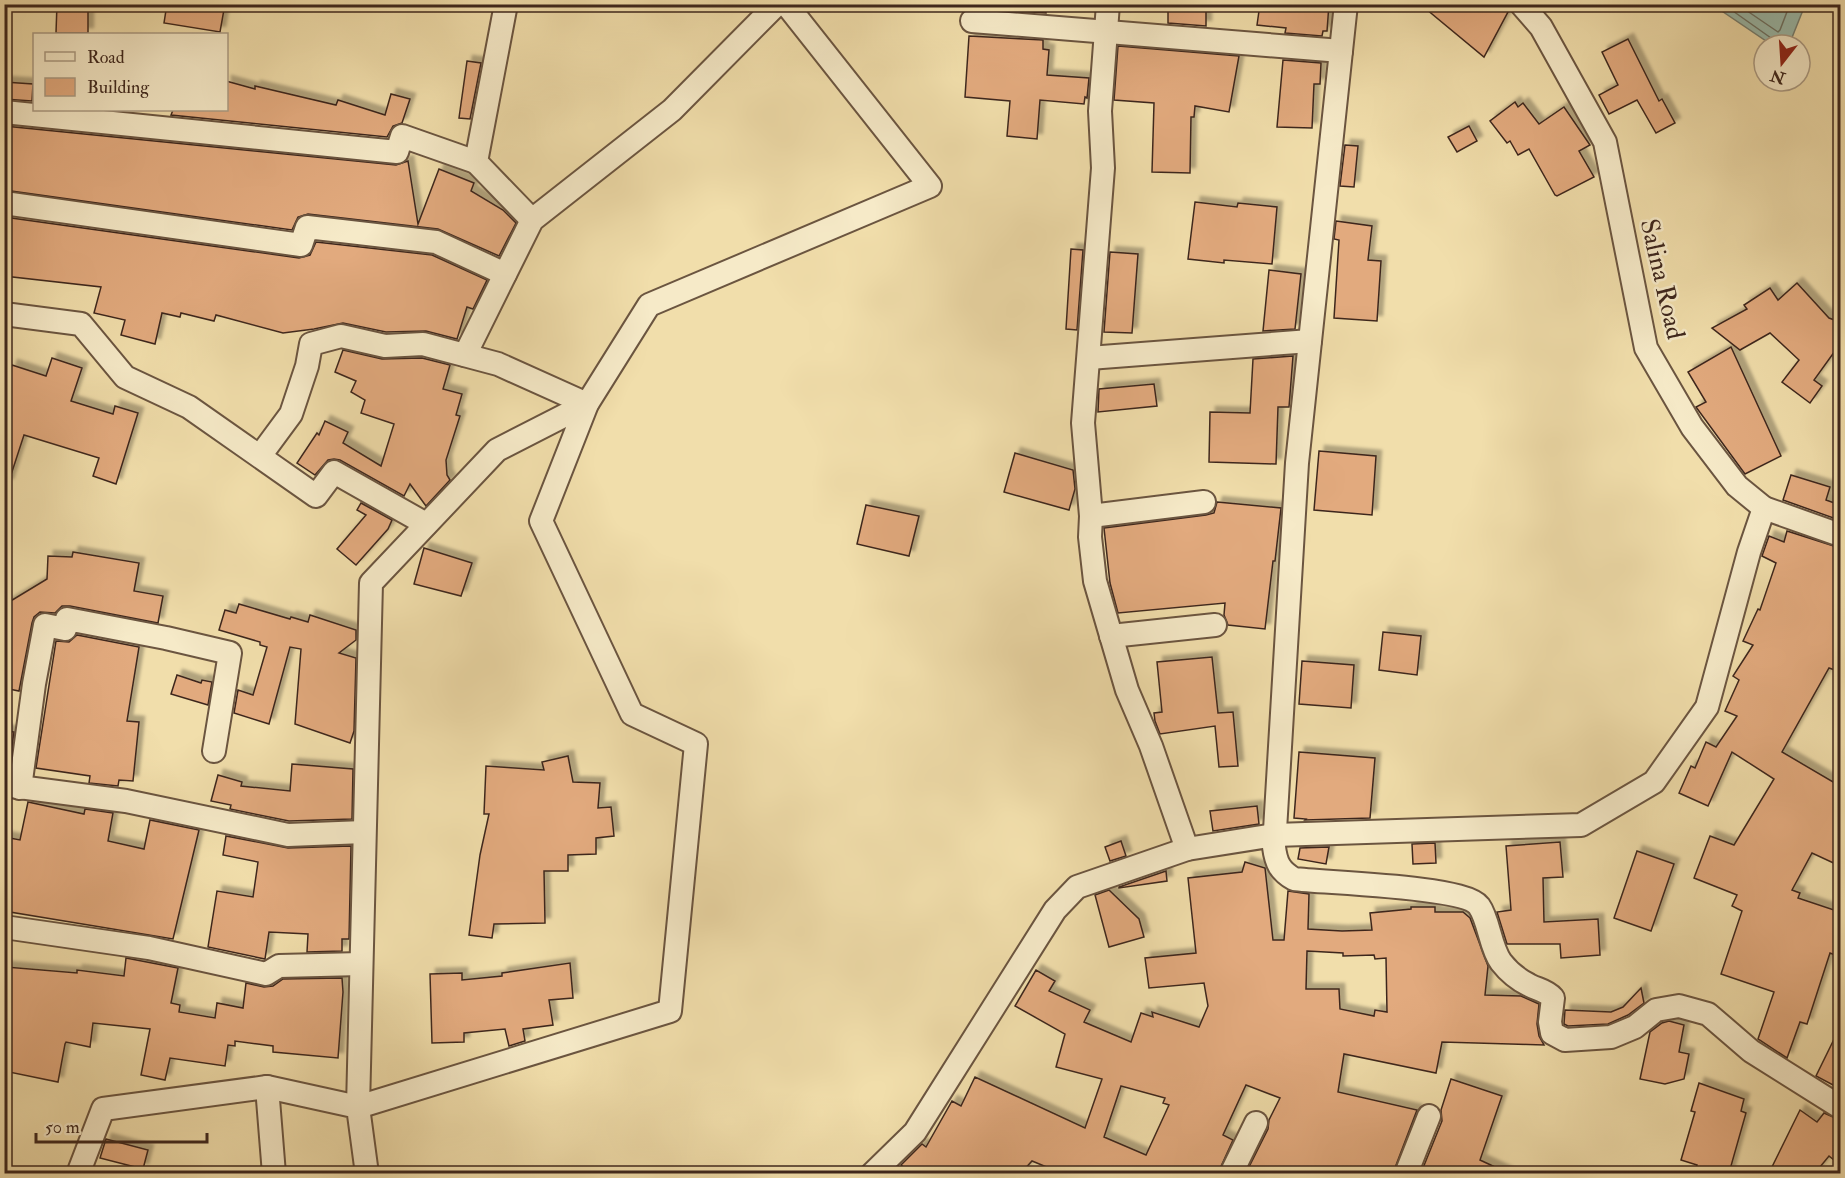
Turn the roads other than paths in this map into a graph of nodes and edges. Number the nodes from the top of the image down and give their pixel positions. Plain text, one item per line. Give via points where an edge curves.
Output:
1 (506, 4) edge
2 (777, 4) edge
3 (786, 4) edge
4 (1108, 4) edge
5 (1346, 4) edge
6 (1521, 4) edge
7 (972, 21) dead end
8 (1107, 32) junction
9 (1341, 51) junction
10 (4, 112) edge
11 (476, 162) junction
12 (4, 203) edge
13 (532, 220) junction
14 (505, 274) junction
15 (4, 314) edge
16 (1310, 341) junction
17 (465, 355) junction
18 (1089, 358) junction
19 (587, 404) junction
20 (260, 456) junction
21 (1204, 502) dead end
22 (1764, 508) junction
23 (1091, 516) junction
24 (426, 524) junction
25 (1840, 535) edge
26 (1215, 625) dead end
27 (1111, 636) junction
28 (214, 751) dead end
29 (12, 787) edge
30 (364, 832) junction
31 (1275, 835) junction
32 (1187, 849) junction
33 (4, 927) edge
34 (361, 964) junction
35 (267, 1087) junction
36 (358, 1107) junction
37 (1840, 1107) edge
38 (1429, 1116) dead end
39 (1256, 1123) dead end
40 (78, 1173) edge
41 (274, 1173) edge
42 (367, 1173) edge
43 (872, 1173) edge
44 (1231, 1173) edge
45 (1406, 1173) edge

1 - 11 street
2 - 13 street via 672,110
3 - 19 street via 930,186 649,305
4 - 8 street
5 - 9 street
6 - 22 street, Salina Road via 1541,27 1605,142 1646,348 1692,427 1737,486
7 - 8 street
8 - 9 street
8 - 18 street via 1100,111 1103,168
9 - 16 street
10 - 11 street via 397,152 402,136
11 - 13 street
12 - 14 street via 301,245 307,227 436,242
13 - 14 street
14 - 17 street
15 - 20 street via 81,324 125,377 189,407
16 - 18 street
16 - 31 street via 1297,464
17 - 19 street via 498,364
17 - 20 street via 423,344 385,346 341,336 311,344 291,414
18 - 23 street via 1083,423
19 - 24 street via 497,450
19 - 36 street via 542,521 632,714 696,744 670,1011
20 - 24 street via 316,496 334,472
21 - 23 street
22 - 25 street, Salina Road
22 - 31 street via 1707,707 1654,782 1581,825
23 - 27 street via 1095,581
24 - 30 street via 371,583
26 - 27 street
27 - 32 street via 1127,690
28 - 29 street via 230,653 67,619 65,629 45,625
29 - 30 street via 126,801 288,836
30 - 34 street
31 - 32 street
31 - 37 street via 1278,866 1294,879 1442,892 1478,905 1500,961 1530,986 1548,992 1553,998 1551,1033 1558,1037 1611,1037 1635,1027 1656,1010 1679,1006 1708,1014 1750,1051
32 - 43 street via 1077,887 1055,910 915,1132
33 - 34 street via 149,948 266,974 279,966
34 - 36 street
35 - 36 street
35 - 40 street via 103,1109
35 - 41 street
36 - 42 street
38 - 45 street
39 - 44 street

